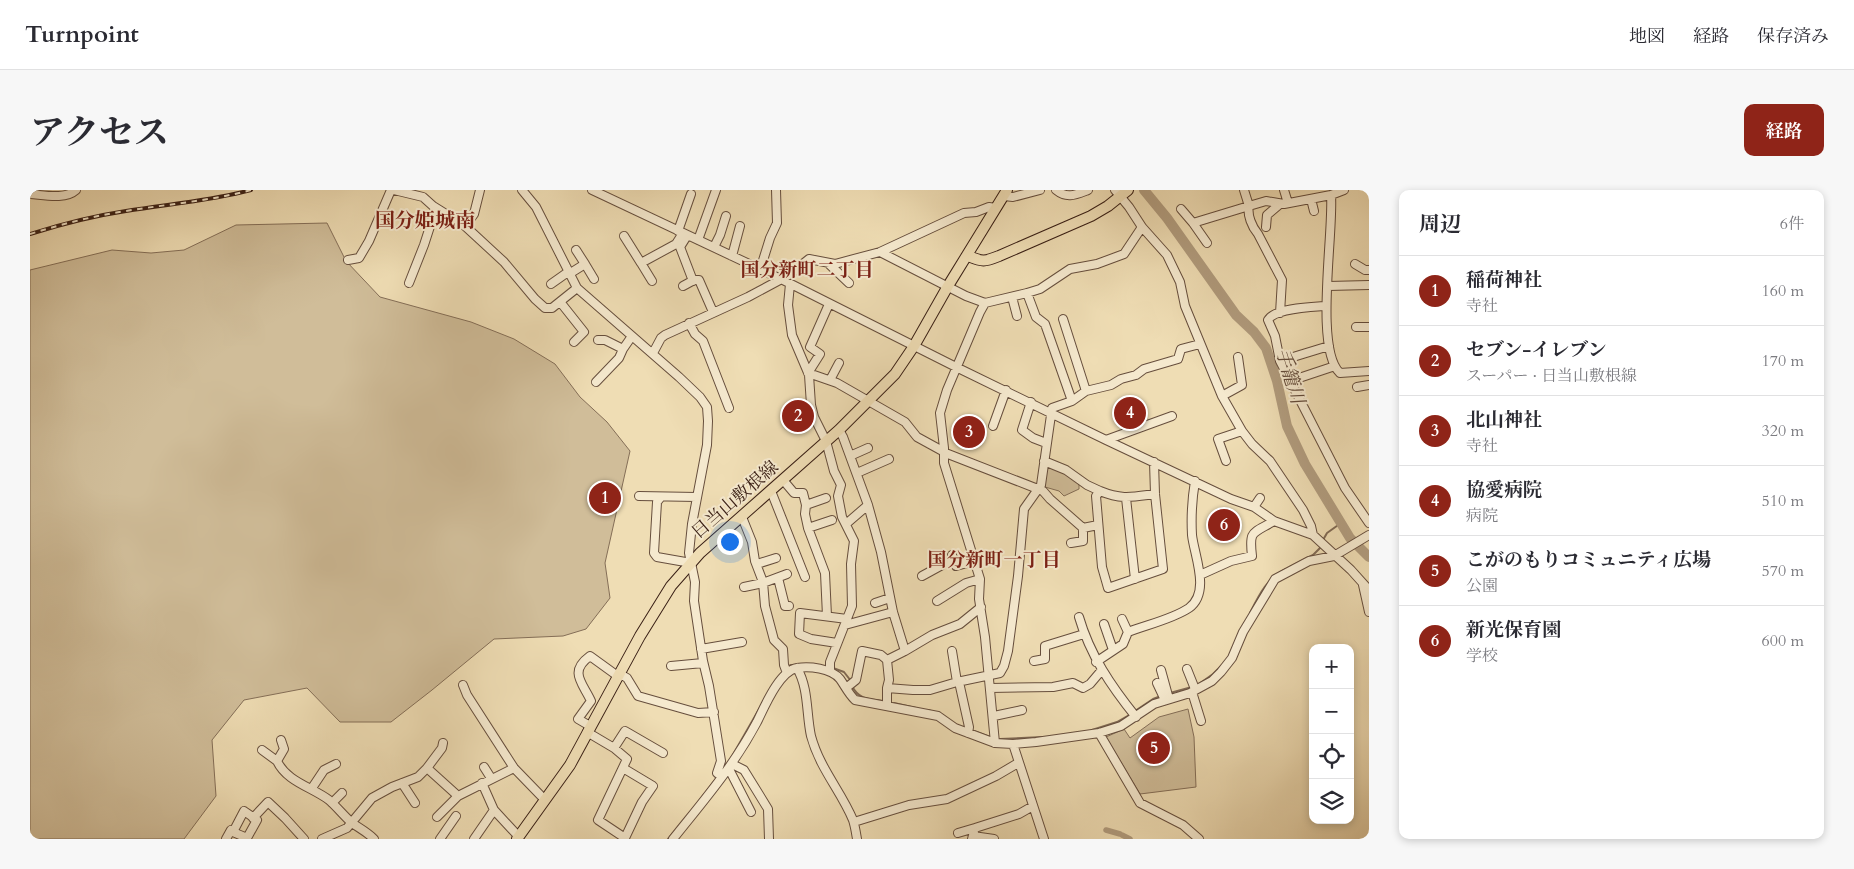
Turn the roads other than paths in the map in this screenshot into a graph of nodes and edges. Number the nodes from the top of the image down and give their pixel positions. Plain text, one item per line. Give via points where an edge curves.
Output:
1 (76, 190) edge
2 (392, 190) edge
3 (480, 190) edge
4 (522, 190) edge
5 (592, 190) edge
6 (716, 190) edge
7 (776, 190) edge
8 (1040, 190) edge
9 (1056, 190) edge
10 (1088, 190) edge
11 (1244, 190) edge
12 (1284, 190) edge
13 (1344, 190) edge
14 (46, 192) edge
15 (1122, 192) edge
16 (1006, 193) edge
17 (30, 194) edge
18 (691, 194) dead end
19 (1331, 195) junction
20 (1311, 199) junction
21 (1284, 204) junction
22 (1249, 206) junction
23 (436, 208) junction
24 (996, 208) junction
25 (1181, 209) dead end
26 (1314, 211) dead end
27 (726, 216) dead end
28 (1193, 223) junction
29 (465, 226) junction
30 (740, 226) dead end
31 (1142, 227) junction
32 (1266, 227) dead end
33 (683, 233) junction
34 (624, 236) dead end
35 (698, 240) junction
36 (1206, 243) dead end
37 (714, 247) junction
38 (576, 250) dead end
39 (880, 252) junction
40 (732, 256) junction
41 (968, 256) junction
42 (348, 260) dead end
43 (641, 262) junction
44 (585, 264) junction
45 (829, 264) junction
46 (1355, 264) dead end
47 (760, 270) junction
48 (1369, 270) edge
49 (568, 273) junction
50 (594, 279) dead end
51 (781, 279) junction
52 (652, 280) dead end
53 (693, 281) junction
54 (409, 283) dead end
55 (849, 283) dead end
56 (551, 284) dead end
57 (790, 284) junction
58 (1369, 285) edge
59 (683, 286) dead end
60 (948, 286) junction
61 (1328, 286) junction
62 (578, 288) junction
63 (1027, 293) junction
64 (1012, 297) junction
65 (560, 303) junction
66 (985, 303) junction
67 (829, 304) junction
68 (1326, 306) junction
69 (714, 312) junction
70 (1280, 313) junction
71 (1017, 316) dead end
72 (1062, 319) dead end
73 (689, 323) junction
74 (1356, 327) dead end
75 (1369, 327) edge
76 (632, 336) junction
77 (598, 340) dead end
78 (574, 342) dead end
79 (1200, 344) junction
80 (914, 346) junction
81 (1329, 346) junction
82 (623, 349) junction
83 (653, 353) junction
84 (1238, 357) dead end
85 (1280, 360) junction
86 (839, 362) dead end
87 (1335, 366) junction
88 (958, 368) junction
89 (1369, 371) edge
90 (808, 374) junction
91 (1302, 377) dead end
92 (830, 380) junction
93 (596, 382) dead end
94 (1369, 385) edge
95 (1357, 387) dead end
96 (1006, 390) junction
97 (1086, 391) junction
98 (1222, 396) junction
99 (1072, 401) junction
100 (868, 402) junction
101 (1031, 402) junction
102 (728, 408) dead end
103 (1050, 412) junction
104 (1172, 416) dead end
105 (993, 426) dead end
106 (839, 430) junction
107 (1242, 431) junction
108 (1106, 440) junction
109 (826, 441) junction
110 (1046, 443) junction
111 (868, 448) dead end
112 (944, 452) junction
113 (850, 456) junction
114 (889, 459) dead end
115 (1044, 461) junction
116 (1226, 461) dead end
117 (1154, 462) junction
118 (857, 473) junction
119 (783, 480) junction
120 (1195, 481) junction
121 (1040, 490) junction
122 (771, 491) junction
123 (1100, 491) junction
124 (1155, 494) junction
125 (638, 496) dead end
126 (661, 497) junction
127 (697, 497) junction
128 (826, 498) dead end
129 (1126, 498) junction
130 (1260, 498) dead end
131 (806, 505) junction
132 (868, 505) junction
133 (1254, 507) junction
134 (742, 517) junction
135 (832, 520) dead end
136 (1274, 521) junction
137 (1369, 523) edge
138 (846, 524) junction
139 (1098, 525) junction
140 (808, 528) junction
141 (1083, 528) junction
142 (1313, 535) junction
143 (1369, 535) edge
144 (1071, 543) dead end
145 (1334, 556) junction
146 (776, 558) dead end
147 (974, 561) junction
148 (691, 563) junction
149 (757, 564) junction
150 (787, 574) dead end
151 (1200, 575) junction
152 (922, 576) dead end
153 (805, 577) dead end
154 (778, 578) junction
155 (980, 579) junction
156 (1135, 579) junction
157 (763, 583) junction
158 (744, 587) dead end
159 (1366, 587) edge
160 (826, 589) junction
161 (816, 590) dead end
162 (890, 598) junction
163 (937, 601) dead end
164 (875, 603) dead end
165 (789, 606) dead end
166 (981, 607) junction
167 (893, 612) junction
168 (1369, 612) edge
169 (827, 616) junction
170 (1079, 617) dead end
171 (1122, 619) dead end
172 (846, 622) junction
173 (1104, 624) dead end
174 (1128, 632) junction
175 (1084, 634) junction
176 (742, 642) dead end
177 (837, 643) junction
178 (701, 649) junction
179 (1114, 650) junction
180 (905, 651) junction
181 (952, 651) dead end
182 (886, 660) junction
183 (1034, 661) dead end
184 (1096, 662) junction
185 (703, 663) junction
186 (671, 666) dead end
187 (797, 668) junction
188 (786, 669) junction
189 (1187, 669) dead end
190 (1161, 670) dead end
191 (830, 671) junction
192 (1102, 671) junction
193 (620, 675) junction
194 (989, 675) junction
195 (958, 682) junction
196 (1157, 683) dead end
197 (463, 685) dead end
198 (850, 686) junction
199 (887, 688) junction
200 (990, 688) junction
201 (1193, 690) junction
202 (1166, 696) junction
203 (887, 705) junction
204 (1022, 710) dead end
205 (714, 712) junction
206 (1134, 714) junction
207 (994, 716) junction
208 (1201, 722) dead end
209 (588, 729) junction
210 (968, 730) junction
211 (1099, 733) junction
212 (281, 740) dead end
213 (442, 743) dead end
214 (995, 743) junction
215 (1013, 744) junction
216 (614, 748) junction
217 (262, 750) dead end
218 (663, 753) dead end
219 (277, 761) junction
220 (1018, 763) junction
221 (336, 764) dead end
222 (484, 767) dead end
223 (730, 767) junction
224 (427, 768) junction
225 (514, 768) junction
226 (624, 768) junction
227 (720, 776) junction
228 (491, 778) junction
229 (402, 783) junction
230 (482, 783) junction
231 (312, 788) junction
232 (342, 793) dead end
233 (458, 796) junction
234 (546, 800) junction
235 (332, 803) junction
236 (415, 803) dead end
237 (1033, 806) junction
238 (494, 810) junction
239 (751, 812) dead end
240 (456, 816) dead end
241 (437, 817) dead end
242 (253, 818) junction
243 (352, 822) junction
244 (854, 822) junction
245 (234, 832) junction
246 (958, 833) dead end
247 (973, 834) edge
248 (518, 838) edge
249 (226, 839) edge
250 (304, 839) edge
251 (322, 839) edge
252 (374, 839) edge
253 (440, 839) edge
254 (474, 839) edge
255 (672, 839) edge
256 (769, 839) edge
257 (857, 839) edge
258 (994, 839) edge
259 (1044, 839) edge
260 (1199, 839) edge

1 - 14 street via 64,196
2 - 23 street via 423,197
2 - 42 street via 359,258
3 - 29 street via 474,214
4 - 49 street via 536,208
5 - 33 street
6 - 35 street
7 - 47 street via 777,223
8 - 16 street via 1013,197
9 - 10 street via 1068,197
11 - 22 street
12 - 21 street
13 - 19 street
14 - 17 street
15 - 31 street
15 - 41 main road via 1100,211 985,261
16 - 24 main road, 日当山敷根線
18 - 33 street
19 - 20 street
19 - 61 street
20 - 21 street
20 - 26 street
21 - 22 street via 1266,201
21 - 32 street via 1267,215
22 - 28 street
22 - 70 street via 1253,228 1282,280
23 - 29 street
23 - 54 street
24 - 39 street via 964,214
24 - 41 main road, 日当山敷根線
25 - 28 street
27 - 37 street
28 - 36 street
29 - 65 street via 504,262 543,307 550,309
30 - 40 street
31 - 63 street via 1124,254 1070,270 1040,289
31 - 79 street via 1167,255 1180,282
33 - 35 street
33 - 43 street via 676,244
33 - 53 street via 680,247
34 - 43 street
35 - 37 street
37 - 40 street
38 - 44 street
39 - 45 street
39 - 60 street
40 - 47 street
41 - 60 main road, 日当山敷根線
43 - 52 street
44 - 49 street
44 - 50 street
45 - 51 street via 809,259
45 - 55 street
46 - 48 street
47 - 51 street
49 - 56 street
49 - 62 street
51 - 57 street
51 - 69 street
53 - 59 street
53 - 69 street via 699,280
57 - 67 street
57 - 90 street via 790,326
58 - 61 street
60 - 66 street
60 - 80 main road, 日当山敷根線
61 - 68 street
62 - 65 street
62 - 76 street
63 - 64 street
63 - 99 street via 1036,317 1045,324
64 - 66 street
64 - 71 street
65 - 78 street via 584,332
66 - 88 street
67 - 80 street
67 - 90 street via 810,347 820,354
68 - 70 street
68 - 81 street
69 - 73 street
70 - 85 street via 1268,320
72 - 97 street
73 - 83 street via 661,338
73 - 102 street via 703,341
74 - 75 street
76 - 82 street
76 - 83 street
77 - 82 street
79 - 97 street via 1181,349 1178,359 1144,369 1111,385
79 - 98 street
80 - 88 street
80 - 100 main road, 日当山敷根線 via 895,374
81 - 85 street via 1314,347
81 - 87 street
82 - 93 street via 619,358
83 - 127 street via 700,397 706,407 707,445
84 - 98 street via 1242,385
85 - 137 street via 1345,488
86 - 92 street
87 - 89 street via 1340,373
87 - 91 street
88 - 96 street
88 - 112 street via 940,409
90 - 92 street
90 - 109 street via 812,411
92 - 100 street
94 - 95 street
96 - 101 street
96 - 105 street
97 - 99 street
98 - 107 street
99 - 103 street via 1052,408
100 - 106 main road, 日当山敷根線
100 - 112 street via 906,422 917,437
101 - 103 street
101 - 110 street via 1022,430
103 - 108 street
103 - 110 street
104 - 108 street
106 - 109 main road, 日当山敷根線
106 - 113 street
107 - 116 street via 1218,439
107 - 142 street via 1277,471 1303,510
108 - 117 street
109 - 119 main road, 日当山敷根線
109 - 138 street via 841,484 838,496
110 - 115 street
111 - 113 street
112 - 121 street
112 - 147 street via 944,462
113 - 118 street
114 - 118 street
115 - 121 street
115 - 123 street
117 - 120 street
117 - 124 street
118 - 132 street
119 - 122 main road, 日当山敷根線
119 - 131 street via 794,493 803,494
120 - 133 street
120 - 151 street via 1192,534
121 - 141 street
121 - 194 street via 1024,509 1018,576 1004,666 1000,673
122 - 134 main road, 日当山敷根線
122 - 153 street
123 - 129 street
123 - 139 street via 1096,496
124 - 129 street
124 - 156 street via 1164,568
125 - 126 street
126 - 127 street
126 - 148 street via 657,502 654,553 657,557
127 - 148 street via 689,544
128 - 131 street
129 - 156 street
130 - 133 street
131 - 140 street
132 - 138 street
132 - 162 street
133 - 136 street
134 - 148 main road, 日当山敷根線
134 - 149 street
135 - 140 street
136 - 142 street
136 - 151 street via 1252,534 1252,556 1231,561
138 - 172 street via 854,541 852,606
139 - 141 street
139 - 156 street via 1102,567 1108,588
140 - 160 street via 825,573
141 - 144 street via 1083,541
142 - 145 street
143 - 145 street
145 - 159 street
145 - 201 street via 1310,561 1275,579 1222,672
146 - 149 street
147 - 152 street via 956,566 952,557
147 - 155 street
148 - 178 street
148 - 193 main road, 日当山敷根線 via 671,586
149 - 157 street
150 - 154 street
151 - 174 street via 1196,598 1188,608
154 - 157 street
154 - 165 street via 785,606
155 - 163 street via 966,583
155 - 166 street
157 - 158 street
157 - 188 street via 767,615 774,640 783,649
159 - 168 street
160 - 161 street
160 - 169 street
162 - 164 street
162 - 167 street
166 - 180 street via 960,624
166 - 194 street
167 - 172 street
167 - 180 street
169 - 172 street
169 - 177 street via 800,613 799,634
170 - 175 street
171 - 174 street
172 - 177 street
173 - 179 street
174 - 179 street via 1124,643
175 - 183 street via 1044,646 1045,658
175 - 184 street
176 - 178 street
177 - 191 street
178 - 185 street
179 - 184 street
180 - 182 street
181 - 195 street
182 - 198 street via 881,655 862,651
182 - 199 street
184 - 192 street
185 - 186 street
185 - 205 street
187 - 188 street
187 - 191 street
187 - 244 street via 804,680 809,726 815,747 827,776
188 - 223 street
189 - 201 street
190 - 202 street
191 - 198 street
192 - 200 street via 1083,688 1072,683 1053,687
192 - 206 street
193 - 205 street via 627,678 638,696 698,712
193 - 209 main road, 日当山敷根線
193 - 209 street via 590,656 582,662 578,670 580,681 591,702 578,719
194 - 195 street
194 - 200 street
195 - 199 street via 930,690
195 - 210 street
196 - 202 street
197 - 225 street
198 - 203 street via 848,693 855,700
199 - 203 street
200 - 207 street
201 - 202 street
201 - 208 street
202 - 206 street
203 - 210 street via 938,716 956,728
204 - 207 street
205 - 227 street
206 - 211 street via 1121,726
207 - 214 street
209 - 216 street
209 - 234 main road, 日当山敷根線 via 570,765
210 - 214 street
211 - 215 street
211 - 260 street via 1140,803 1183,825
212 - 219 street via 284,749
213 - 224 street via 442,748
214 - 215 street
215 - 220 street
216 - 218 street via 625,731
216 - 226 street via 627,758
217 - 219 street
219 - 231 street via 280,768 297,782
220 - 237 street
220 - 244 street via 947,799 909,805
221 - 231 street via 324,770
222 - 228 street
223 - 227 street
223 - 239 street via 742,801
223 - 256 street via 744,770 768,809
224 - 229 street via 418,777
224 - 233 street
225 - 228 street
225 - 234 street
226 - 226 street via 598,820 625,838 652,786
227 - 255 street
228 - 230 street
229 - 236 street
229 - 243 street via 372,798
230 - 233 street
230 - 238 street
231 - 235 street
232 - 235 street
233 - 241 street
234 - 248 main road, 日当山敷根線
235 - 243 street
237 - 247 street
237 - 259 street
238 - 248 street
238 - 254 street
240 - 253 street
242 - 245 street via 244,811
242 - 245 street via 256,820 247,838
242 - 250 street via 268,802
243 - 251 street via 347,828
243 - 252 street
244 - 257 street
245 - 249 street via 231,830
246 - 247 street
247 - 258 street

